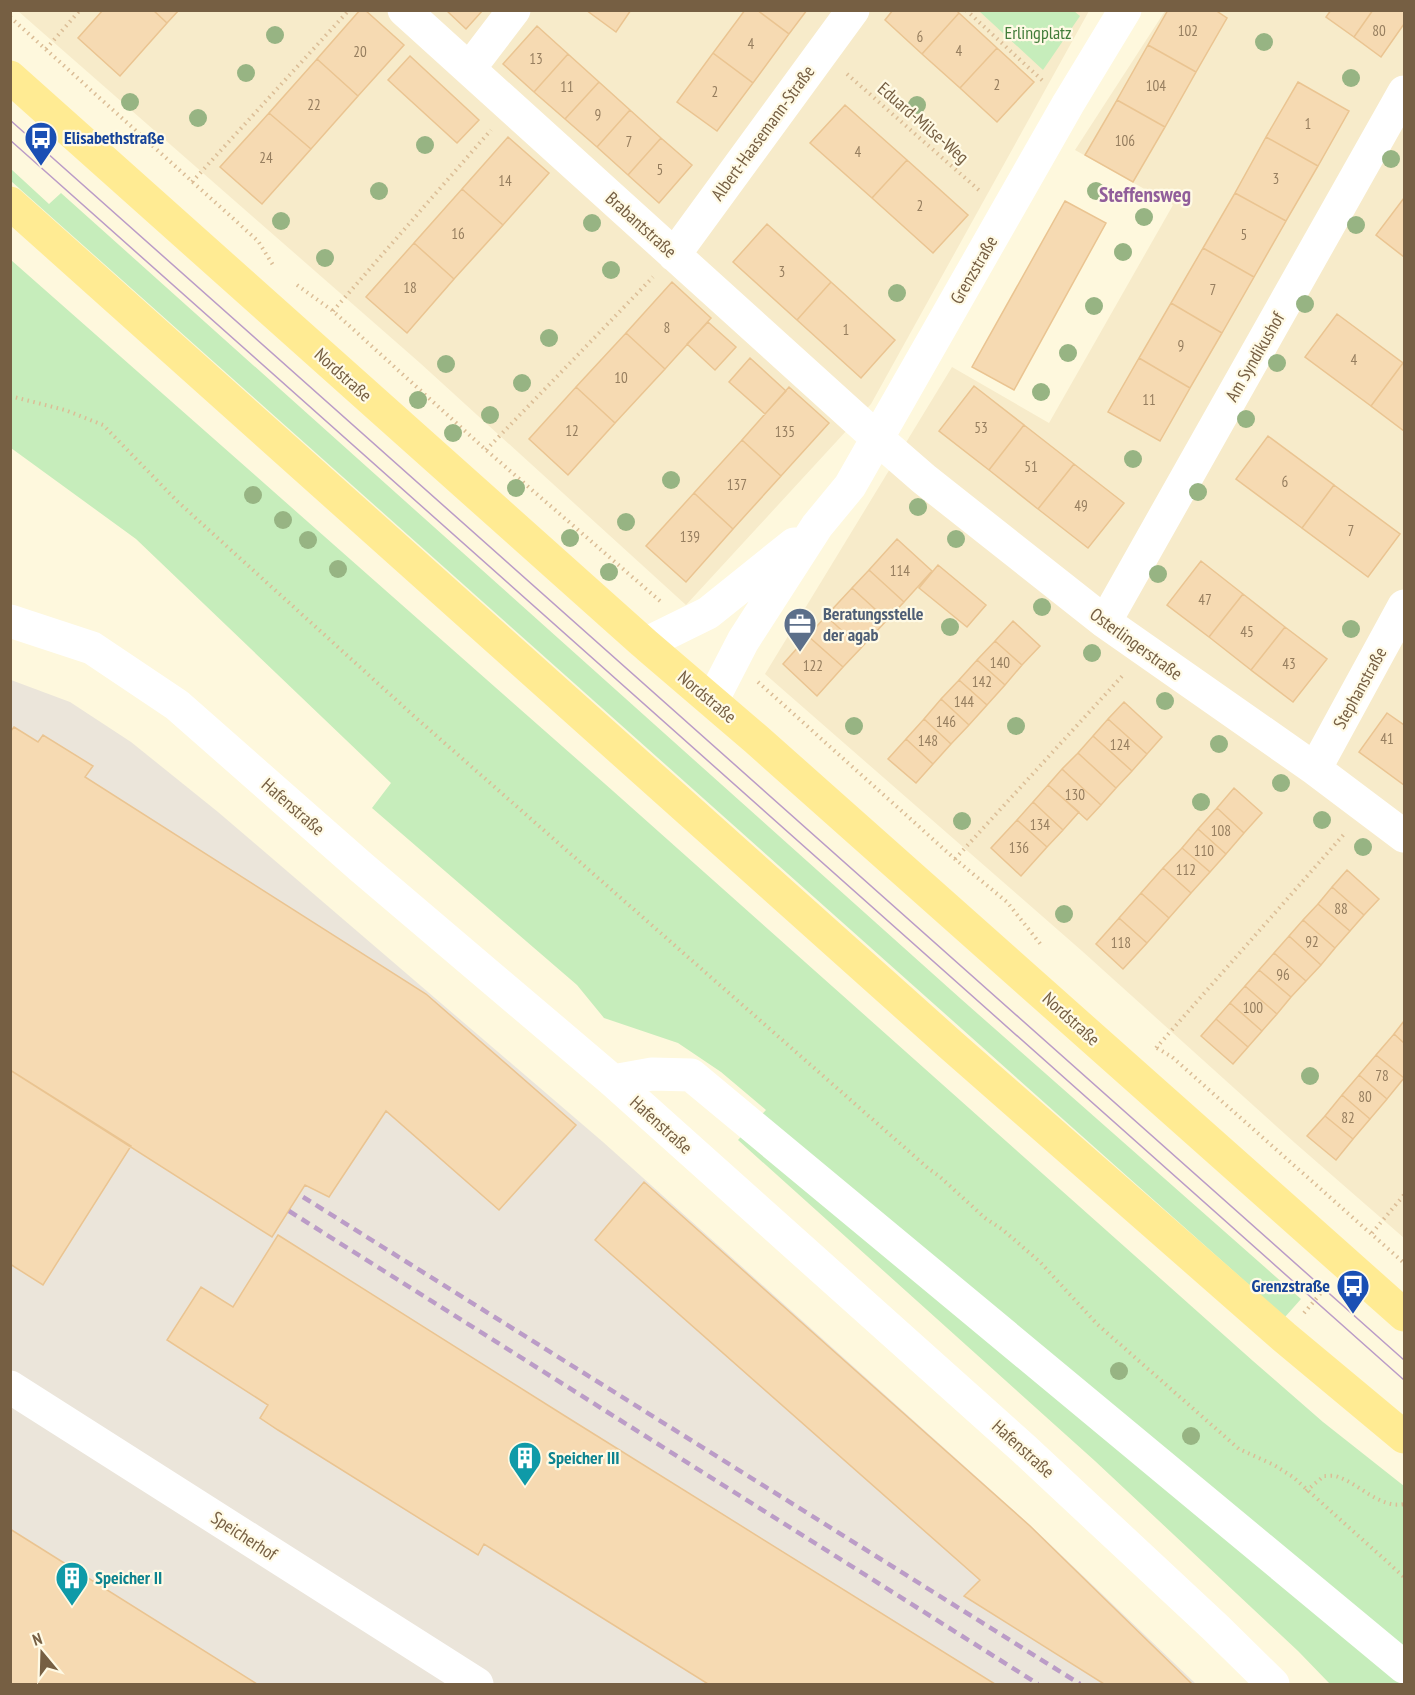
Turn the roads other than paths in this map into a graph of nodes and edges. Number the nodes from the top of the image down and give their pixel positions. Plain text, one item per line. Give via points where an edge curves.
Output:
1 (404, 10) edge
2 (514, 10) edge
3 (853, 10) edge
4 (1125, 10) edge
5 (470, 69) junction
6 (10, 77) edge
7 (1404, 92) edge
8 (10, 203) edge
9 (674, 255) junction
10 (878, 439) junction
11 (818, 525) junction
12 (1404, 606) edge
13 (10, 621) edge
14 (1105, 622) junction
15 (645, 644) junction
16 (712, 701) junction
17 (1315, 769) junction
18 (1404, 836) edge
19 (613, 1081) junction
20 (1404, 1315) edge
21 (10, 1387) edge
22 (1404, 1437) edge
23 (1404, 1667) edge
24 (477, 1684) edge
25 (1273, 1684) edge

1 - 5 street, Brabantstraße
2 - 5 street
3 - 9 street, Albert-Haasemann-Straße
4 - 10 street, Grenzstraße
5 - 9 street, Brabantstraße
6 - 15 main road, Nordstraße
7 - 14 street, Am Syndikushof
8 - 22 main road via 942,1037
9 - 10 street, Brabantstraße
10 - 11 street, Grenzstraße via 850,486
10 - 14 street, Osterlingerstraße
11 - 15 street, Grenzstraße via 708,613
11 - 16 street, Grenzstraße via 743,641
12 - 17 street, Stephanstraße
13 - 19 street, Hafenstraße via 92,648 177,705
14 - 17 street, Osterlingerstraße
15 - 16 main road, Nordstraße
16 - 20 main road, Nordstraße
17 - 18 street, Osterlingerstraße
19 - 23 street via 652,1074 691,1075
19 - 25 street, Hafenstraße via 1024,1449
21 - 24 street, Speicherhof

